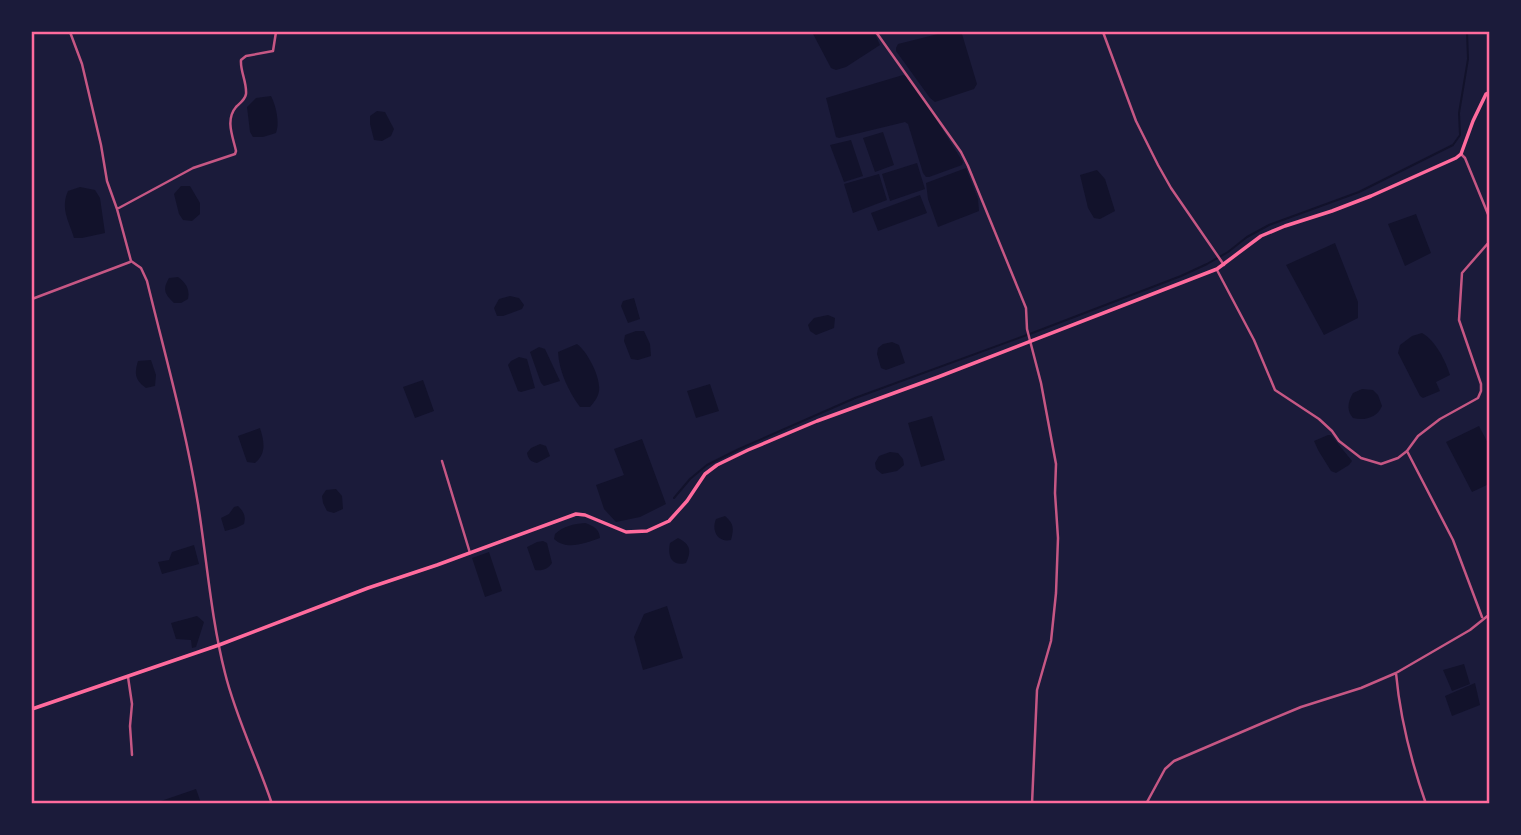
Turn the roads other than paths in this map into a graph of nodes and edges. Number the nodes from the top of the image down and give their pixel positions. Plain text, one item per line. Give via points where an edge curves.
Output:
1 (70, 32) edge
2 (276, 32) edge
3 (876, 32) edge
4 (1103, 32) edge
5 (1489, 92) edge
6 (1461, 154) junction
7 (117, 209) junction
8 (1489, 219) edge
9 (1489, 242) edge
10 (131, 261) junction
11 (1224, 265) junction
12 (1217, 269) junction
13 (32, 299) edge
14 (1029, 341) junction
15 (1407, 452) junction
16 (442, 461) dead end
17 (470, 553) junction
18 (1489, 614) edge
19 (1483, 619) junction
20 (219, 645) junction
21 (1396, 673) junction
22 (128, 677) junction
23 (32, 709) edge
24 (132, 755) dead end
25 (271, 803) edge
26 (1032, 803) edge
27 (1146, 803) edge
28 (1426, 803) edge

1 - 7 street
2 - 7 street via 273,51 241,60 246,91 230,127 235,154 192,168
3 - 14 street via 968,166 1026,308
4 - 11 street via 1136,121 1158,165
5 - 6 main road
6 - 8 street
6 - 11 main road via 1371,196 1261,236
7 - 10 street
9 - 15 street via 1462,273 1459,320 1481,391 1478,398 1418,436
10 - 13 street
10 - 20 street via 141,268 146,281 186,439
11 - 12 main road
12 - 14 main road
12 - 15 street via 1275,390 1319,419 1361,458 1381,464
14 - 17 main road via 717,464 669,520 647,531 626,532 576,514
14 - 26 street via 1056,464 1058,538 1051,641 1037,690
15 - 19 street via 1453,540
16 - 17 street
17 - 20 main road
18 - 19 street
19 - 21 street
20 - 22 main road
20 - 25 street via 236,712
21 - 27 street via 1174,761
21 - 28 street via 1401,719
22 - 23 main road
22 - 24 street

